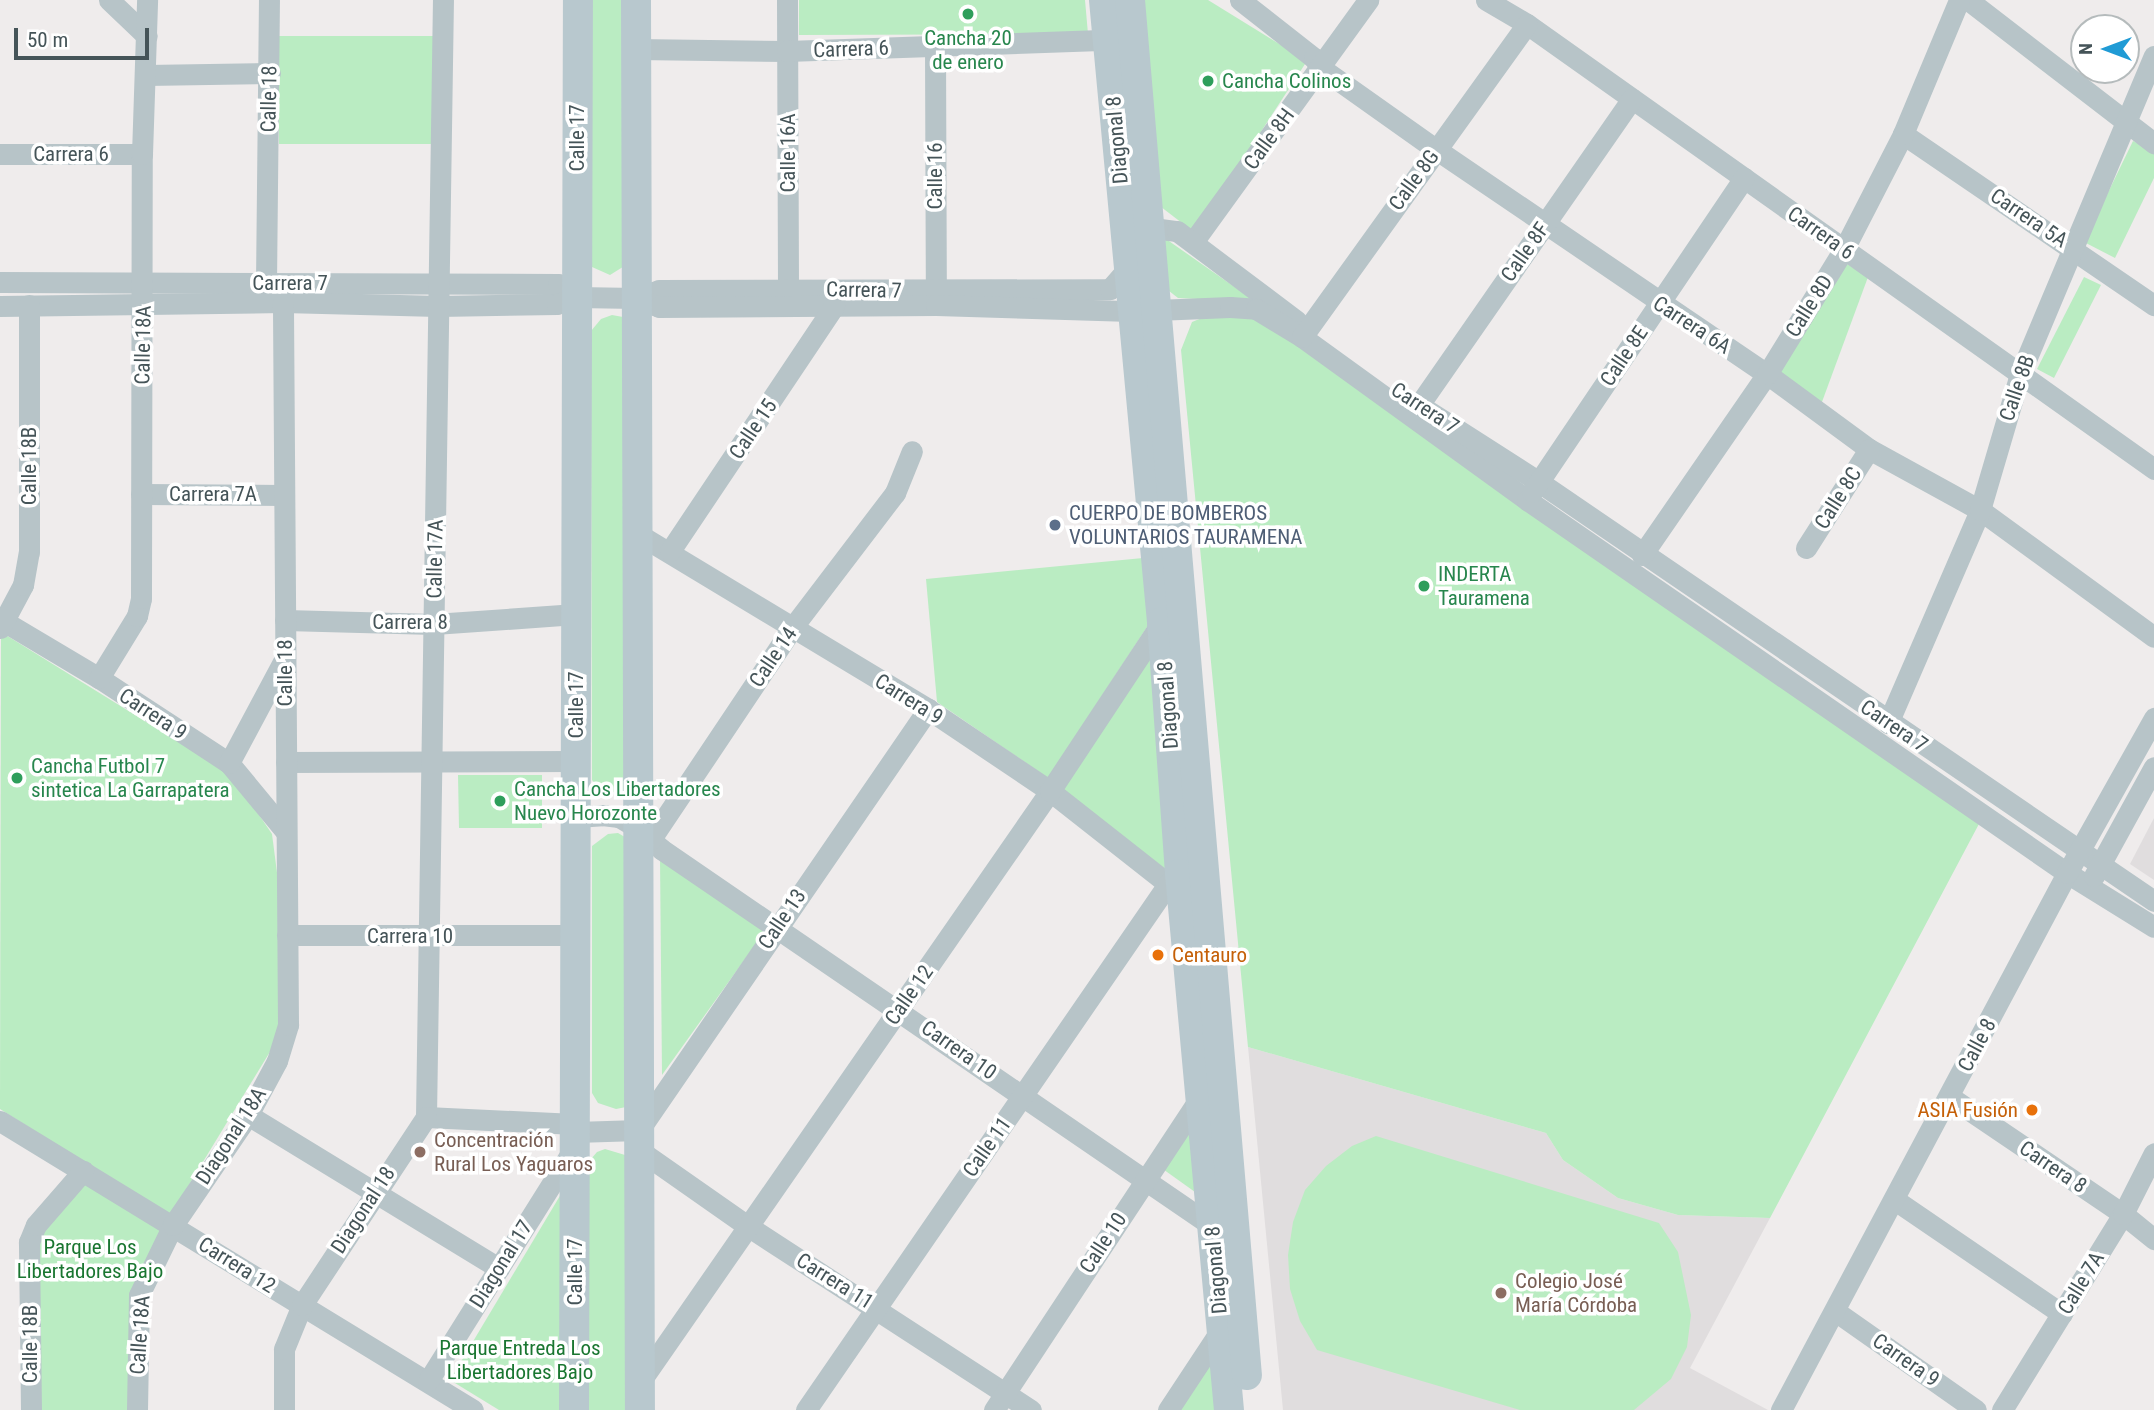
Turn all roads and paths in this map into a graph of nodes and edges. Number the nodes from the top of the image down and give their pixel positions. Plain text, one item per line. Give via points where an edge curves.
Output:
1 (109, 0) edge
2 (147, 0) edge
3 (269, 0) edge
4 (443, 0) edge
5 (578, 0) edge
6 (636, 0) edge
7 (787, 0) edge
8 (1104, 0) edge
9 (1130, 0) edge
10 (1240, 0) edge
11 (1368, 0) edge
12 (1486, 0) edge
13 (1959, 0) edge
14 (1968, 0) edge
15 (1527, 24) junction
16 (147, 36) junction
17 (1108, 40) junction
18 (935, 46) junction
19 (636, 49) junction
20 (787, 51) junction
21 (2154, 56) edge
22 (1321, 68) junction
23 (270, 73) junction
24 (146, 75) junction
25 (1632, 99) junction
26 (2126, 123) junction
27 (1903, 134) junction
28 (2154, 143) edge
29 (1437, 150) junction
30 (0, 154) edge
31 (142, 154) junction
32 (1744, 178) junction
33 (1544, 225) junction
34 (1148, 232) junction
35 (1193, 242) junction
36 (2073, 248) junction
37 (1844, 249) junction
38 (1126, 258) junction
39 (0, 282) edge
40 (266, 283) junction
41 (439, 283) junction
42 (143, 293) junction
43 (576, 297) junction
44 (788, 297) junction
45 (636, 298) junction
46 (935, 298) junction
47 (283, 302) junction
48 (1659, 304) junction
49 (29, 305) junction
50 (2154, 305) edge
51 (0, 306) edge
52 (438, 306) junction
53 (834, 306) junction
54 (1143, 310) junction
55 (1304, 332) junction
56 (1767, 374) junction
57 (2020, 374) junction
58 (1419, 405) junction
59 (1869, 449) junction
60 (912, 451) dead end
61 (2154, 469) edge
62 (1533, 491) junction
63 (141, 494) junction
64 (284, 495) junction
65 (1980, 510) junction
66 (638, 534) junction
67 (1806, 548) dead end
68 (670, 551) junction
69 (1642, 555) junction
70 (576, 614) junction
71 (285, 620) junction
72 (1173, 621) junction
73 (1, 623) edge
74 (433, 624) junction
75 (792, 628) junction
76 (2154, 637) edge
77 (285, 657) junction
78 (99, 678) junction
79 (928, 709) junction
80 (2154, 718) edge
81 (1888, 723) junction
82 (432, 761) junction
83 (576, 761) junction
84 (286, 762) junction
85 (229, 763) junction
86 (2154, 767) edge
87 (1050, 791) junction
88 (576, 817) junction
89 (286, 832) junction
90 (645, 834) junction
91 (2081, 852) junction
92 (2101, 865) junction
93 (2067, 873) junction
94 (1184, 875) junction
95 (2089, 884) junction
96 (2154, 901) edge
97 (776, 927) junction
98 (2154, 927) edge
99 (287, 935) junction
100 (429, 936) junction
101 (576, 936) junction
102 (899, 1009) junction
103 (285, 1043) joint
104 (1211, 1093) junction
105 (1023, 1095) junction
106 (1951, 1097) junction
107 (248, 1115) junction
108 (426, 1117) junction
109 (0, 1121) edge
110 (575, 1134) junction
111 (639, 1140) junction
112 (2154, 1153) edge
113 (83, 1171) junction
114 (1145, 1179) junction
115 (374, 1193) junction
116 (1895, 1200) junction
117 (2123, 1214) junction
118 (173, 1225) junction
119 (1223, 1225) junction
120 (749, 1227) junction
121 (2154, 1239) edge
122 (499, 1268) junction
123 (302, 1305) junction
124 (877, 1307) junction
125 (1835, 1311) junction
126 (2062, 1314) junction
127 (1222, 1328) junction
128 (428, 1381) junction
129 (640, 1396) edge
130 (1000, 1401) edge
131 (31, 1410) edge
132 (137, 1410) edge
133 (284, 1410) edge
134 (472, 1410) edge
135 (574, 1410) edge
136 (806, 1410) edge
137 (1031, 1410) edge
138 (1168, 1410) edge
139 (1229, 1410) edge
140 (1250, 1410) edge
141 (1781, 1410) edge
142 (1976, 1410) edge
143 (2002, 1410) edge

1 - 16 street
2 - 16 street, Calle 18A
3 - 23 street, Calle 18
4 - 41 street, Calle 17A
5 - 43 street, Calle 17
6 - 19 street
7 - 20 street, Calle 16A
8 - 17 street, Diagonal 8
9 - 34 street, Diagonal 8
10 - 22 street, Carrera 6A
11 - 22 street, Calle 8H
12 - 15 street, Carrera 6
13 - 27 street, Calle 8D
14 - 26 street
15 - 25 street, Carrera 6
15 - 29 street, Calle 8G
16 - 24 street, Calle 18A
17 - 18 street, Carrera 6
17 - 38 street, Diagonal 8
18 - 20 street, Carrera 6
18 - 46 street, Calle 16
19 - 20 street, Carrera 6
19 - 45 street
20 - 44 street, Calle 16A
21 - 26 street, Calle 8B
22 - 29 street, Carrera 6A
22 - 35 street, Calle 8H
23 - 24 street
23 - 40 street, Calle 18
24 - 31 street, Calle 18A
25 - 32 street, Carrera 6
25 - 33 street, Calle 8F
26 - 28 street
26 - 36 street, Calle 8B
27 - 36 street, Carrera 5A
27 - 37 street, Calle 8D
29 - 33 street, Carrera 6A
29 - 55 street, Calle 8G
30 - 31 street, Carrera 6
31 - 42 street, Calle 18A
32 - 37 street, Carrera 6
32 - 48 street, Calle 8E
33 - 48 street, Carrera 6A
33 - 58 street, Calle 8F
34 - 35 street, Carrera 7 via 1177,231
34 - 38 street, Carrera 7 via 1135,241
34 - 54 street, Diagonal 8
35 - 55 street, Carrera 7
36 - 50 street, Carrera 5A
36 - 57 street, Calle 8B
37 - 56 street, Calle 8D
37 - 57 street, Carrera 6
38 - 46 street, Carrera 7 via 1124,273 1110,289
38 - 54 street, Diagonal 8
39 - 42 street, Carrera 7
40 - 41 street, Carrera 7
40 - 42 street, Carrera 7
41 - 43 street, Carrera 7 via 558,284
41 - 52 street, Calle 17A
42 - 47 street, Carrera 7
42 - 49 street, Carrera 7
42 - 63 street, Calle 18A
43 - 45 street, Carrera 7
43 - 52 street, Carrera 7 via 557,304
43 - 70 street, Calle 17
44 - 45 street, Carrera 7 via 659,307
44 - 46 street, Carrera 7
44 - 53 street, Carrera 7
45 - 66 street
46 - 53 street, Carrera 7
46 - 54 street, Carrera 7
47 - 52 street, Carrera 7
47 - 64 street, Calle 18
48 - 56 street, Carrera 6A
48 - 62 street, Calle 8E
49 - 51 street, Carrera 7
49 - 73 street, Calle 18B via 29,552 23,585
52 - 74 street, Calle 17A
53 - 68 street, Calle 15
54 - 55 street, Carrera 7 via 1256,309
54 - 72 street, Diagonal 8
55 - 58 street, Carrera 7
55 - 62 street, Carrera 7
56 - 59 street, Carrera 6A
56 - 69 street, Calle 8D
57 - 61 street, Carrera 6
57 - 65 street, Calle 8B
58 - 62 street, Carrera 7
59 - 65 street, Carrera 6A
59 - 67 street, Calle 8C
60 - 75 street, Calle 14 via 902,480
62 - 69 street, Carrera 7
62 - 93 street, Carrera 7
63 - 64 street, Carrera 7A
63 - 78 street, Calle 18A via 137,616
64 - 71 street, Calle 18
65 - 76 street, Carrera 6A
65 - 81 street, Calle 8B
66 - 68 street, Carrera 9
66 - 90 street
68 - 75 street, Carrera 9
69 - 81 street, Carrera 7
70 - 74 street, Carrera 8
70 - 83 street, Calle 17
71 - 74 street, Carrera 8
71 - 77 street, Calle 18
72 - 87 street, Calle 12
72 - 94 street, Diagonal 8
73 - 78 street, Carrera 9
74 - 82 street, Calle 17A
75 - 79 street, Carrera 9
75 - 90 street, Calle 14
77 - 84 street, Calle 18
77 - 85 street
78 - 85 street, Carrera 9
79 - 87 street, Carrera 9
79 - 97 street, Calle 13
80 - 91 street, Calle 8
81 - 91 street, Carrera 7
82 - 83 street
82 - 84 street
82 - 100 street, Calle 17A
83 - 88 street, Calle 17
84 - 89 street, Calle 18
85 - 89 street, Carrera 9
86 - 92 street
87 - 94 street, Carrera 9
87 - 102 street, Calle 12
88 - 90 street, Carrera 10 via 619,817
88 - 101 street, Calle 17
89 - 99 street, Calle 18
90 - 97 street, Carrera 10
90 - 111 street
91 - 92 street, Carrera 7
91 - 93 street, Calle 8
92 - 95 street
92 - 96 street, Carrera 7
93 - 95 street, Carrera 7
93 - 106 street, Calle 8
94 - 104 street, Diagonal 8
94 - 105 street, Calle 11
95 - 98 street, Carrera 7
97 - 102 street, Carrera 10
97 - 111 street, Calle 13
99 - 100 street, Carrera 10
99 - 103 street, Calle 18
100 - 101 street, Carrera 10
100 - 108 street, Calle 17A
101 - 110 street, Calle 17
102 - 105 street, Carrera 10
102 - 120 street, Calle 12
103 - 107 street, Diagonal 18A
104 - 114 street, Calle 10
104 - 119 street, Diagonal 8
105 - 114 street, Carrera 10
105 - 124 street, Calle 11
106 - 116 street, Calle 8
106 - 117 street, Carrera 8
107 - 115 street
107 - 118 street, Diagonal 18A
108 - 110 street
108 - 115 street, Diagonal 18
109 - 113 street, Carrera 12
110 - 111 street
110 - 122 street, Diagonal 17
110 - 135 street, Calle 17
111 - 120 street, Carrera 11
111 - 129 street
112 - 117 street, Calle 7A
113 - 118 street, Carrera 12
113 - 131 street, Calle 18B via 36,1225 29,1242
114 - 119 street, Carrera 10
114 - 130 street, Calle 10
115 - 122 street
115 - 123 street, Diagonal 18
116 - 125 street, Calle 8
116 - 126 street
117 - 121 street, Carrera 8
117 - 126 street, Calle 7A
118 - 123 street, Carrera 12
118 - 132 street, Calle 18A via 139,1295
119 - 127 street, Diagonal 8
119 - 140 street, Diagonal 8
120 - 124 street, Carrera 11
120 - 129 street, Calle 12
122 - 128 street, Diagonal 17
123 - 128 street, Carrera 12
123 - 133 street via 284,1349
124 - 130 street, Carrera 11
124 - 136 street, Calle 11
125 - 141 street, Calle 8
125 - 142 street, Carrera 9
126 - 143 street, Calle 7A
127 - 138 street
127 - 139 street, Diagonal 8
128 - 134 street, Carrera 12
130 - 137 street, Carrera 11

